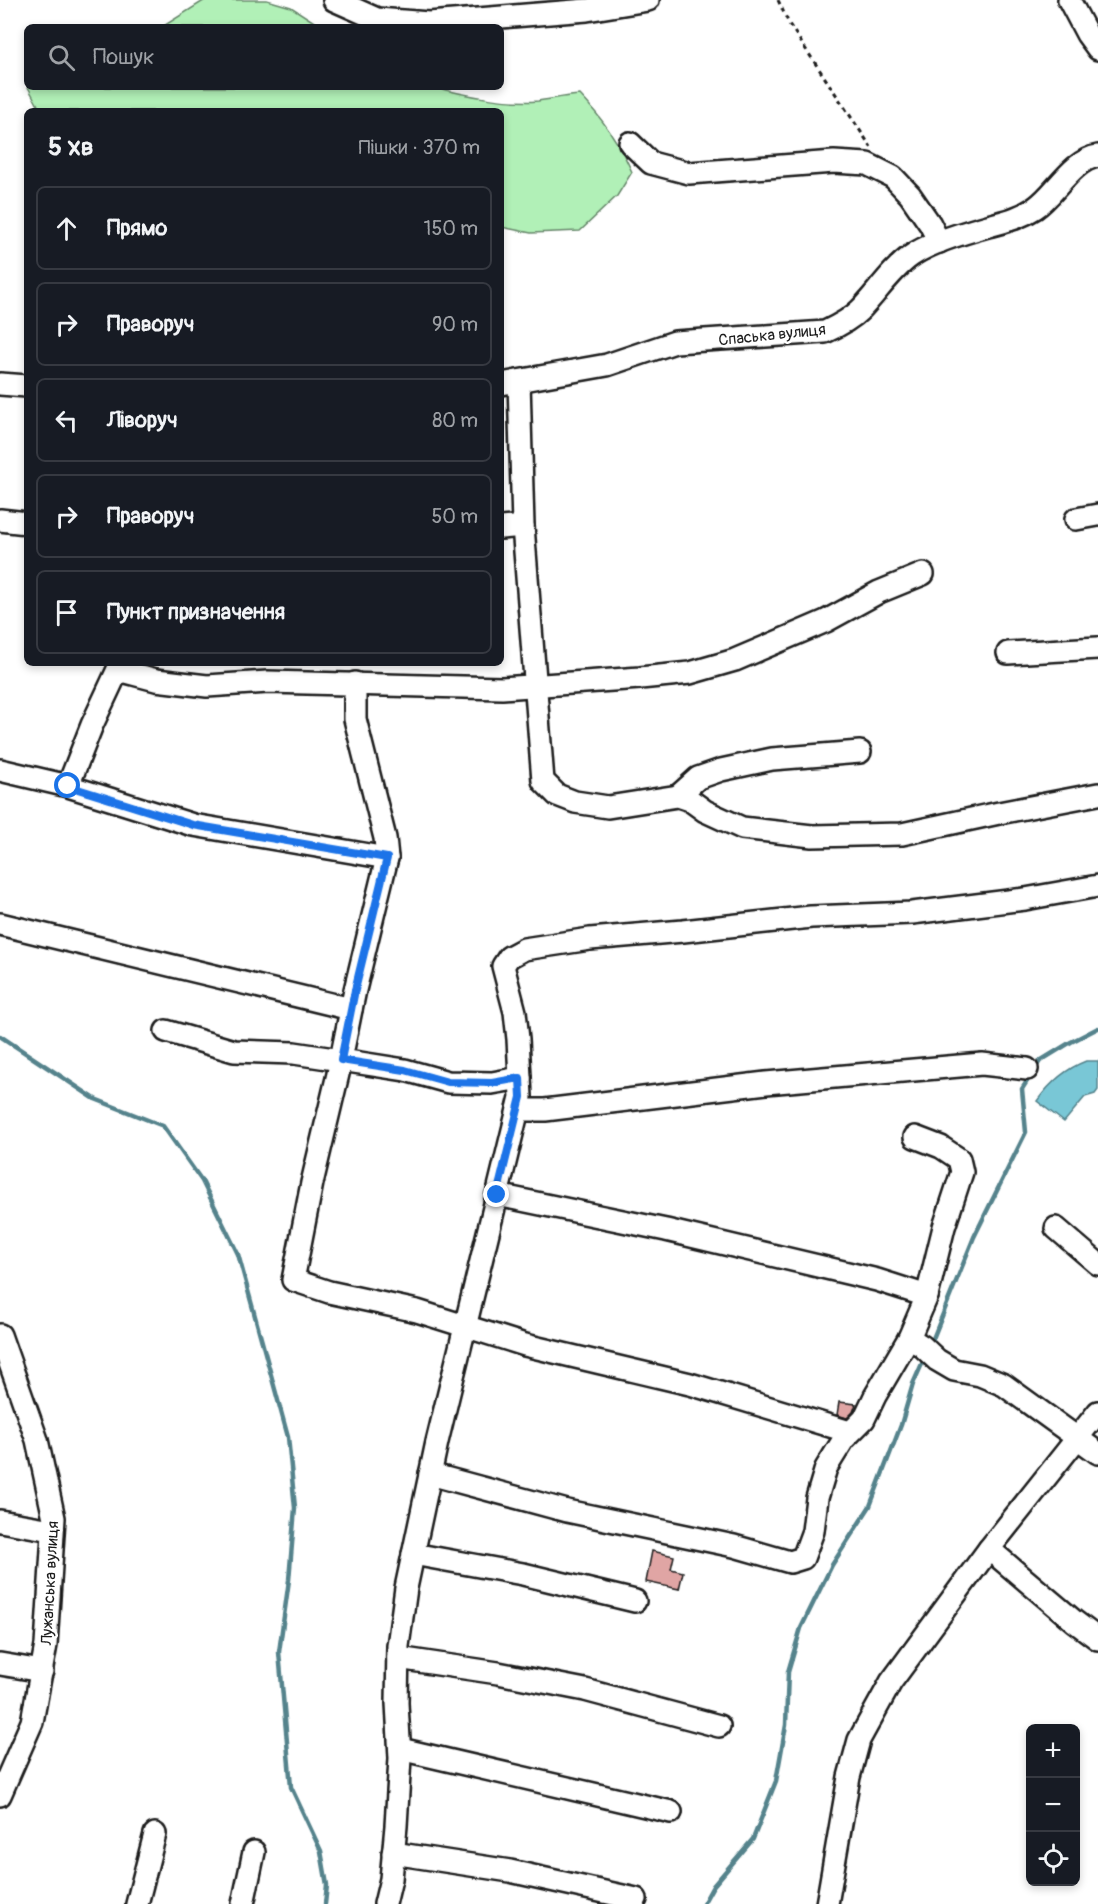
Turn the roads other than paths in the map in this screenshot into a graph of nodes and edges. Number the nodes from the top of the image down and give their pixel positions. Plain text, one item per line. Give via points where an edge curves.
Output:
1 (334, 0) edge
2 (648, 0) edge
3 (1069, 0) edge
4 (1098, 49) edge
5 (630, 143) dead end
6 (1098, 156) edge
7 (939, 242) junction
8 (510, 383) edge
9 (0, 384) edge
10 (24, 386) edge
11 (1098, 515) edge
12 (1076, 519) dead end
13 (0, 520) edge
14 (24, 523) edge
15 (524, 526) junction
16 (504, 528) edge
17 (923, 574) dead end
18 (1098, 648) edge
19 (1008, 653) dead end
20 (120, 666) edge
21 (355, 683) junction
22 (536, 686) junction
23 (860, 752) dead end
24 (0, 770) edge
25 (68, 786) junction
26 (1098, 794) edge
27 (678, 796) junction
28 (387, 858) junction
29 (1098, 886) edge
30 (0, 924) edge
31 (351, 1009) junction
32 (166, 1031) dead end
33 (341, 1060) junction
34 (1027, 1070) dead end
35 (520, 1078) junction
36 (518, 1110) junction
37 (915, 1137) dead end
38 (497, 1195) junction
39 (1056, 1228) dead end
40 (1098, 1264) edge
41 (927, 1296) junction
42 (466, 1326) junction
43 (0, 1335) edge
44 (923, 1348) junction
45 (10, 1386) edge
46 (1098, 1412) edge
47 (850, 1432) junction
48 (1078, 1437) junction
49 (1098, 1453) edge
50 (430, 1474) junction
51 (0, 1521) edge
52 (52, 1530) junction
53 (989, 1549) junction
54 (413, 1554) junction
55 (635, 1601) dead end
56 (1098, 1639) edge
57 (398, 1658) junction
58 (0, 1664) edge
59 (42, 1671) junction
60 (719, 1726) dead end
61 (400, 1749) junction
62 (0, 1795) edge
63 (671, 1812) dead end
64 (155, 1834) dead end
65 (254, 1852) dead end
66 (393, 1853) junction
67 (636, 1899) dead end
68 (137, 1904) edge
69 (243, 1904) edge
70 (385, 1904) edge
71 (827, 1904) edge

1 - 2 street via 377,19 429,23 587,10
3 - 4 street
5 - 7 street via 651,163 689,173 834,162 867,164 893,177 910,195
6 - 7 street, Спаська вулиця via 1078,166 1038,206 1021,216
7 - 8 street, Спаська вулиця via 911,256 860,311 825,332 675,342 608,365
8 - 15 street
9 - 10 street
11 - 12 street
13 - 14 street
15 - 16 street
15 - 22 street
17 - 22 street via 735,660 690,673
18 - 19 street
20 - 21 street via 156,680 207,686
20 - 25 street
21 - 22 street
21 - 28 street via 355,719
22 - 27 street via 543,781 557,795 608,807
23 - 27 street via 772,759 721,770 698,778
24 - 25 street
25 - 28 street via 193,825
26 - 27 street via 902,834 812,836 742,828
28 - 31 street
29 - 35 street via 912,913 811,917 524,949 509,957 503,966 515,1012
30 - 31 street
31 - 33 street
32 - 33 street via 234,1051 294,1053
33 - 35 street via 405,1070 448,1082 492,1083
33 - 42 street via 292,1280
34 - 36 street via 982,1064
35 - 36 street
36 - 38 street
37 - 41 street via 959,1159 962,1172
38 - 41 street via 666,1230 877,1280
38 - 42 street
39 - 40 street
41 - 44 street
42 - 47 street via 525,1345 690,1384
42 - 50 street
43 - 45 street, Лужанська вулиця
44 - 47 street via 875,1395 864,1419
44 - 48 street via 954,1370 1004,1385
45 - 52 street, Лужанська вулиця via 37,1440 54,1518
46 - 48 street
47 - 50 street via 826,1468 813,1531 803,1558 790,1562 734,1546 567,1511
48 - 49 street
48 - 53 street
50 - 54 street
51 - 52 street
52 - 59 street, Лужанська вулиця
53 - 56 street
53 - 71 street via 891,1682 859,1740
54 - 55 street via 524,1574
54 - 57 street
57 - 60 street via 585,1690
57 - 61 street
58 - 59 street
59 - 62 street, Лужанська вулиця via 32,1722
61 - 63 street
61 - 66 street
64 - 68 street
65 - 69 street
66 - 67 street via 510,1871
66 - 70 street

